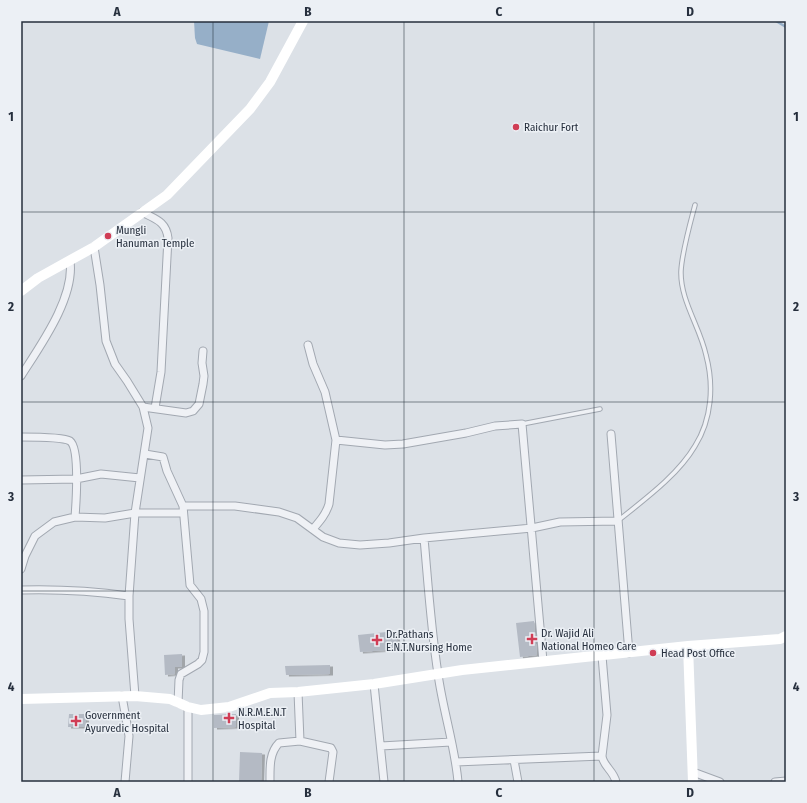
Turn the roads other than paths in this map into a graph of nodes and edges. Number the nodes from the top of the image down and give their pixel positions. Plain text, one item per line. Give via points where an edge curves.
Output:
1 (303, 21) edge
2 (695, 205) dead end
3 (142, 212) junction
4 (94, 247) junction
5 (70, 261) junction
6 (21, 291) edge
7 (308, 345) dead end
8 (203, 351) dead end
9 (21, 376) edge
10 (143, 407) junction
11 (155, 408) junction
12 (600, 409) dead end
13 (522, 424) junction
14 (611, 434) dead end
15 (21, 437) edge
16 (336, 440) junction
17 (145, 454) junction
18 (140, 478) junction
19 (76, 479) junction
20 (21, 480) edge
21 (183, 509) junction
22 (135, 513) junction
23 (75, 517) junction
24 (617, 521) junction
25 (532, 528) junction
26 (313, 529) junction
27 (424, 538) junction
28 (21, 569) edge
29 (21, 590) edge
30 (129, 596) junction
31 (786, 636) edge
32 (688, 646) junction
33 (629, 653) junction
34 (602, 656) junction
35 (544, 661) junction
36 (438, 674) junction
37 (374, 684) junction
38 (298, 692) junction
39 (122, 696) junction
40 (135, 696) junction
41 (21, 699) edge
42 (178, 703) junction
43 (188, 707) junction
44 (300, 740) junction
45 (451, 742) junction
46 (381, 746) junction
47 (602, 756) junction
48 (514, 760) junction
49 (456, 762) junction
50 (693, 777) edge
51 (786, 781) edge
52 (125, 782) edge
53 (188, 782) edge
54 (270, 782) edge
55 (329, 782) edge
56 (384, 782) edge
57 (458, 782) edge
58 (518, 782) edge
59 (616, 782) edge
60 (720, 782) edge
61 (776, 782) edge

1 - 3 main road via 270,82 250,109 167,195
2 - 24 lane via 681,271 684,293 706,355 711,392 706,420 696,446 679,467 655,492
3 - 4 main road
3 - 11 street via 165,226 168,238 161,372
4 - 5 main road
4 - 10 street via 106,341 115,364
5 - 6 main road via 38,278
5 - 9 street via 70,275 63,303
7 - 16 street via 325,392
8 - 11 street via 204,376 200,404 193,411 186,413
10 - 11 street
10 - 17 street via 148,428
12 - 13 lane
13 - 16 street via 495,426 403,444 385,445
13 - 25 street
14 - 24 street
15 - 19 street via 69,441 75,450
16 - 26 street via 329,504
17 - 18 street
17 - 21 street via 163,457
18 - 19 street via 101,474
18 - 22 street
19 - 20 street
19 - 23 street
21 - 22 street
21 - 26 street via 235,506 279,512 297,518
21 - 42 street via 190,585 201,600 204,611 204,652 198,664 181,674
22 - 23 street via 104,518
22 - 30 street
23 - 28 street via 54,522 35,536
24 - 25 street via 560,522
24 - 33 street
25 - 27 street
25 - 35 street
26 - 27 street via 323,537 339,543 360,545
27 - 36 street
29 - 30 street via 90,591
30 - 40 street
31 - 32 main road via 780,639
32 - 33 main road
32 - 50 main road
33 - 34 main road
34 - 35 main road
34 - 47 street via 607,715
35 - 36 main road
36 - 37 main road
36 - 45 street
37 - 38 main road
37 - 46 street
38 - 43 main road via 270,693 228,707 201,710
38 - 44 street
39 - 40 main road
39 - 41 main road
39 - 52 street via 129,736
40 - 42 main road via 170,699
42 - 43 main road
43 - 53 street
44 - 54 street via 279,743 274,747
44 - 55 street via 331,748 333,752
45 - 46 street
45 - 49 street
46 - 56 street
47 - 48 street
47 - 59 street
48 - 49 street
48 - 58 street
49 - 57 street
50 - 60 street
51 - 61 street

